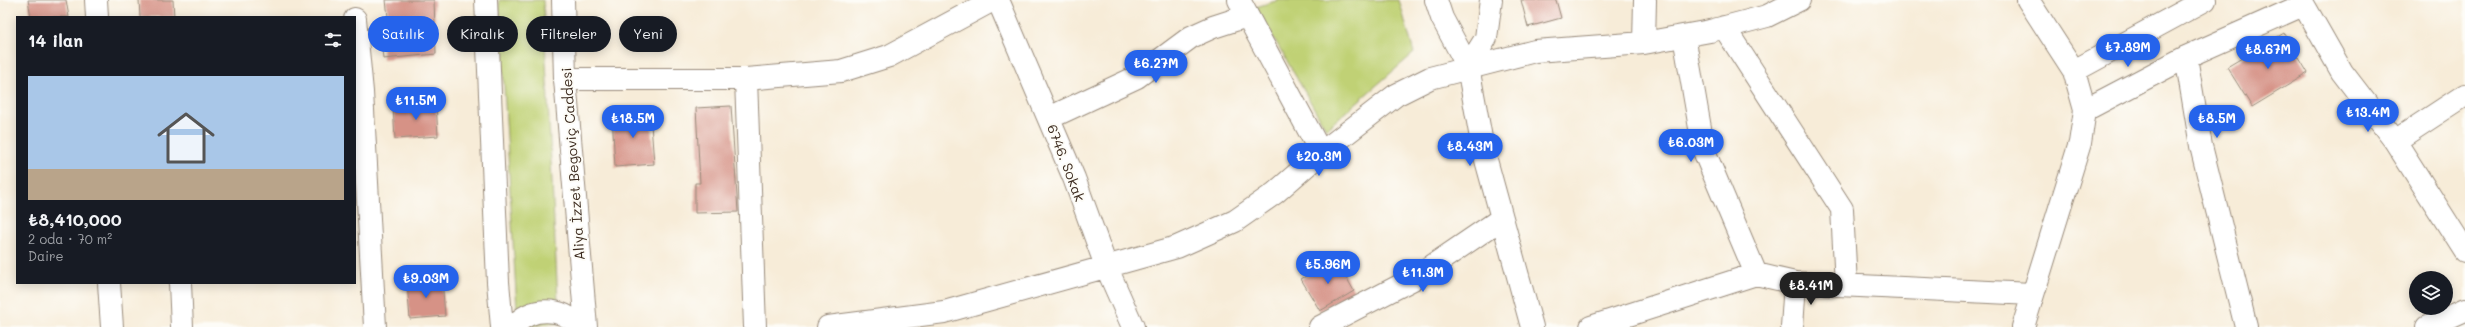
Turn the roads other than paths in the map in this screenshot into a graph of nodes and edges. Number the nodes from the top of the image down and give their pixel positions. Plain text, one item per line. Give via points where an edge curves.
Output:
1 (96, 0) edge
2 (353, 0) edge
3 (486, 0) edge
4 (564, 0) edge
5 (993, 0) edge
6 (998, 0) edge
7 (1436, 0) edge
8 (1491, 0) edge
9 (1645, 0) edge
10 (1799, 0) edge
11 (2028, 0) edge
12 (2205, 0) edge
13 (2302, 2) edge
14 (1243, 5) edge
15 (97, 16) edge
16 (355, 16) edge
17 (1724, 27) junction
18 (356, 36) edge
19 (1684, 36) junction
20 (1644, 43) junction
21 (2186, 57) junction
22 (1468, 67) junction
23 (2074, 71) junction
24 (565, 79) junction
25 (746, 79) junction
26 (359, 92) edge
27 (2465, 95) edge
28 (2085, 110) junction
29 (1049, 118) junction
30 (2395, 141) junction
31 (1321, 153) junction
32 (1501, 219) junction
33 (2465, 251) edge
34 (1106, 266) junction
35 (1756, 274) junction
36 (1795, 283) junction
37 (109, 284) edge
38 (180, 284) edge
39 (1846, 285) junction
40 (2032, 294) junction
41 (2465, 310) edge
42 (946, 320) edge
43 (112, 327) edge
44 (182, 327) edge
45 (375, 327) edge
46 (502, 327) edge
47 (514, 327) edge
48 (579, 327) edge
49 (586, 327) edge
50 (755, 327) edge
51 (828, 327) edge
52 (1132, 327) edge
53 (1320, 327) edge
54 (1532, 327) edge
55 (1591, 327) edge
56 (1792, 327) edge
57 (2023, 327) edge
58 (2246, 327) edge
59 (2427, 327) edge

1 - 15 street
2 - 16 street
3 - 46 street
4 - 24 street, Aliya İzzet Begoviç Caddesi
5 - 25 street via 890,56 841,72
6 - 29 street, 6746. Sokak
7 - 22 street via 1442,18
8 - 22 street via 1486,38
9 - 20 street
10 - 17 street via 1767,16
11 - 23 street
12 - 23 street
13 - 21 street
13 - 30 street via 2342,72
14 - 29 street via 1213,26 1191,37 1137,77
14 - 31 street
17 - 19 street
17 - 39 street via 1842,209
18 - 26 street
19 - 20 street
19 - 35 street via 1704,150
20 - 22 street via 1535,52
21 - 28 street
21 - 58 street via 2201,146
22 - 31 street via 1430,78 1396,95
22 - 32 street via 1483,149
23 - 28 street
24 - 25 street
24 - 49 street, Aliya İzzet Begoviç Caddesi
25 - 50 street
26 - 45 street
27 - 30 street
28 - 40 street via 2080,143
29 - 34 street, 6746. Sokak
30 - 33 street
31 - 34 street via 1275,193 1236,221 1177,247
32 - 53 street via 1413,279
32 - 54 street
34 - 42 street
34 - 52 street, 6746. Sokak
35 - 36 street
35 - 55 street
36 - 39 street
36 - 56 street
37 - 43 street
38 - 44 street
39 - 40 street
40 - 57 street
41 - 59 street
42 - 51 street
47 - 48 street via 526,316 539,311 554,311 566,316

